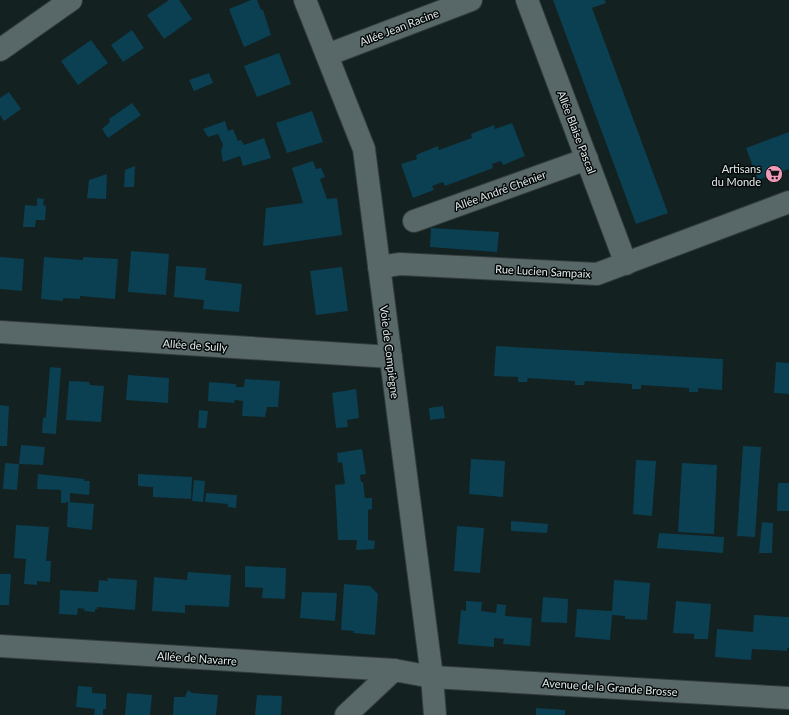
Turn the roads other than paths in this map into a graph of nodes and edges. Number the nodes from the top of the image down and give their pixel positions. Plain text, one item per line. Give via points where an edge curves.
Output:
1 (71, 0) edge
2 (305, 0) edge
3 (471, 0) edge
4 (527, 0) edge
5 (426, 8) edge
6 (0, 50) edge
7 (326, 54) junction
8 (587, 159) junction
9 (789, 202) edge
10 (414, 221) dead end
11 (626, 264) junction
12 (379, 267) junction
13 (0, 332) edge
14 (391, 357) junction
15 (0, 646) edge
16 (394, 670) junction
17 (432, 676) junction
18 (789, 698) edge
19 (346, 715) edge
20 (435, 715) edge

1 - 6 street
2 - 7 street, Voie de Compiègne
3 - 5 street, Allée Jean Racine
4 - 8 street, Allée Blaise Pascal
5 - 7 street, Allée Jean Racine
7 - 12 street, Voie de Compiègne via 364,149
8 - 10 street, Allée André Chénier
8 - 11 street, Allée Blaise Pascal
9 - 11 street, Rue Lucien Sampaix
11 - 12 street, Rue Lucien Sampaix via 597,274 400,264
12 - 14 street, Voie de Compiègne
13 - 14 street, Allée de Sully
14 - 17 street, Voie de Compiègne
15 - 16 street, Allée de Navarre
16 - 17 street, Allée de Navarre
16 - 19 street
17 - 18 street, Avenue de la Grande Brosse
17 - 20 street, Voie de Compiègne

